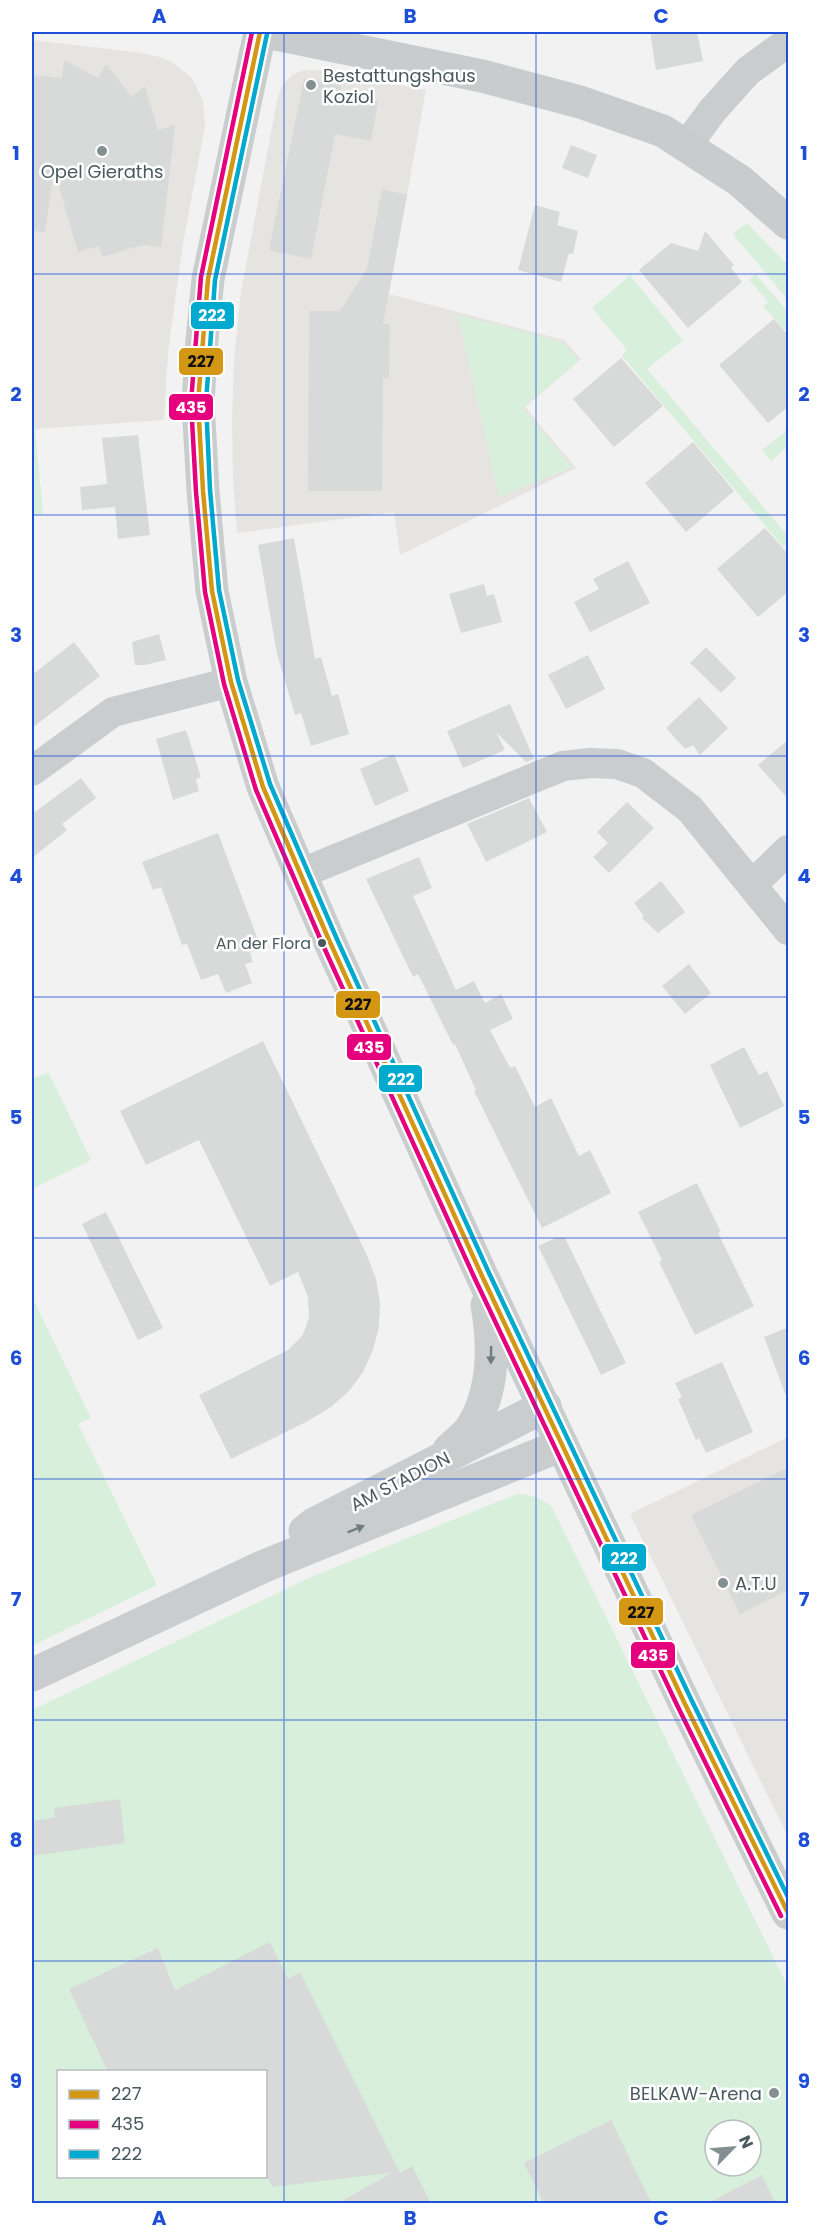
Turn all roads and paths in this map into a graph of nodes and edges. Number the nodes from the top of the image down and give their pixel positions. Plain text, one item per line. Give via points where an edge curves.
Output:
1 (260, 32) edge
2 (266, 32) edge
3 (789, 42) edge
4 (687, 145) junction
5 (789, 223) edge
6 (231, 682) junction
7 (32, 771) edge
8 (789, 850) edge
9 (302, 873) junction
10 (752, 885) junction
11 (789, 930) edge
12 (482, 1276) junction
13 (545, 1406) junction
14 (562, 1445) junction
15 (434, 1464) junction
16 (262, 1567) junction
17 (32, 1675) edge
18 (789, 1913) edge

1 - 6 main road via 208,279 198,402 212,591
2 - 4 main road via 521,86 663,131
3 - 4 street via 748,71
4 - 5 main road via 740,181
6 - 7 street via 113,712
6 - 9 main road via 263,787
8 - 10 street
9 - 10 street via 563,766 590,763 617,764 643,773 690,809
9 - 12 main road
10 - 11 street
12 - 13 main road
12 -> 15 main road via 491,1330 486,1393 471,1428
13 - 14 main road
13 - 15 main road, AM STADION
16 -> 14 main road, AM STADION
14 - 18 main road
15 - 16 main road, AM STADION via 314,1524
16 - 17 main road, AM STADION

